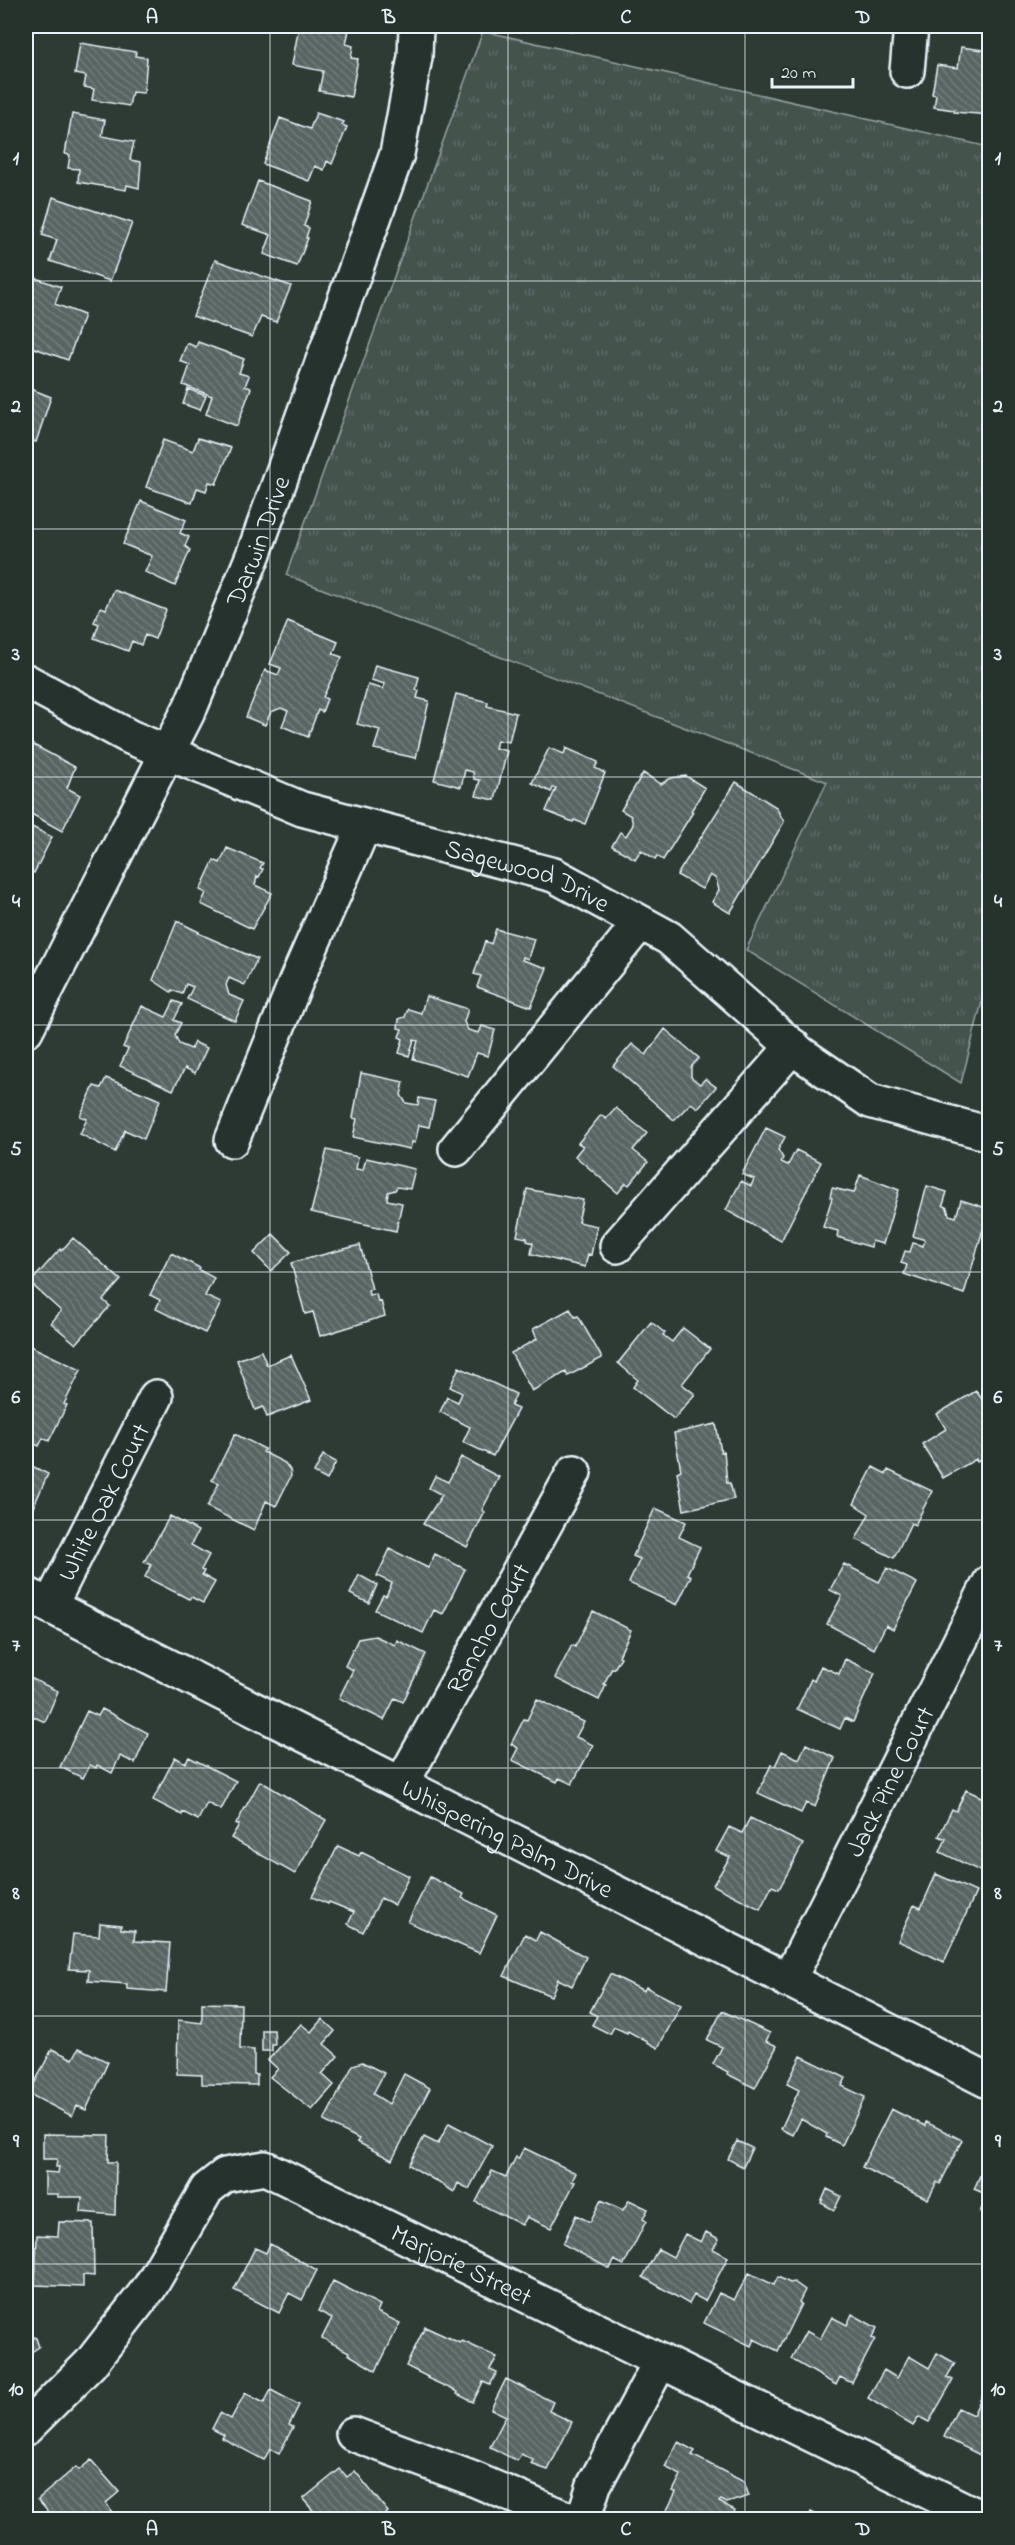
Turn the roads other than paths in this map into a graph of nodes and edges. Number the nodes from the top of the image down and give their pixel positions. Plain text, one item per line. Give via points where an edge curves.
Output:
1 (416, 26) edge
2 (911, 26) edge
3 (907, 71) dead end
4 (26, 681) edge
5 (168, 753) junction
6 (364, 826) junction
7 (640, 923) junction
8 (26, 1030) edge
9 (793, 1046) junction
10 (990, 1134) edge
11 (232, 1140) dead end
12 (456, 1149) dead end
13 (617, 1246) dead end
14 (156, 1397) dead end
15 (574, 1472) dead end
16 (990, 1582) edge
17 (38, 1600) edge
18 (402, 1783) junction
19 (788, 1981) junction
20 (990, 2082) edge
21 (660, 2362) junction
22 (26, 2428) edge
23 (353, 2434) dead end
24 (570, 2520) edge
25 (583, 2520) edge
26 (986, 2520) edge

1 - 5 street, Darwin Drive via 407,110 381,203 254,553
2 - 3 street
4 - 5 street, Sagewood Drive
5 - 6 street, Sagewood Drive via 302,809
5 - 8 street, Darwin Drive
6 - 7 street, Sagewood Drive via 554,875
6 - 11 street
7 - 9 street, Sagewood Drive via 669,938
7 - 12 street
9 - 10 street, Sagewood Drive via 870,1101
9 - 13 street
14 - 17 street, White Oak Court
15 - 18 street, Rancho Court
16 - 19 street, Jack Pine Court
17 - 18 street, Whispering Palm Drive
18 - 19 street, Whispering Palm Drive
19 - 20 street, Whispering Palm Drive
21 - 22 street, Marjorie Street via 265,2168 225,2175 207,2189 150,2287 90,2364
21 - 25 street via 594,2485
21 - 26 street, Marjorie Street
23 - 24 street

